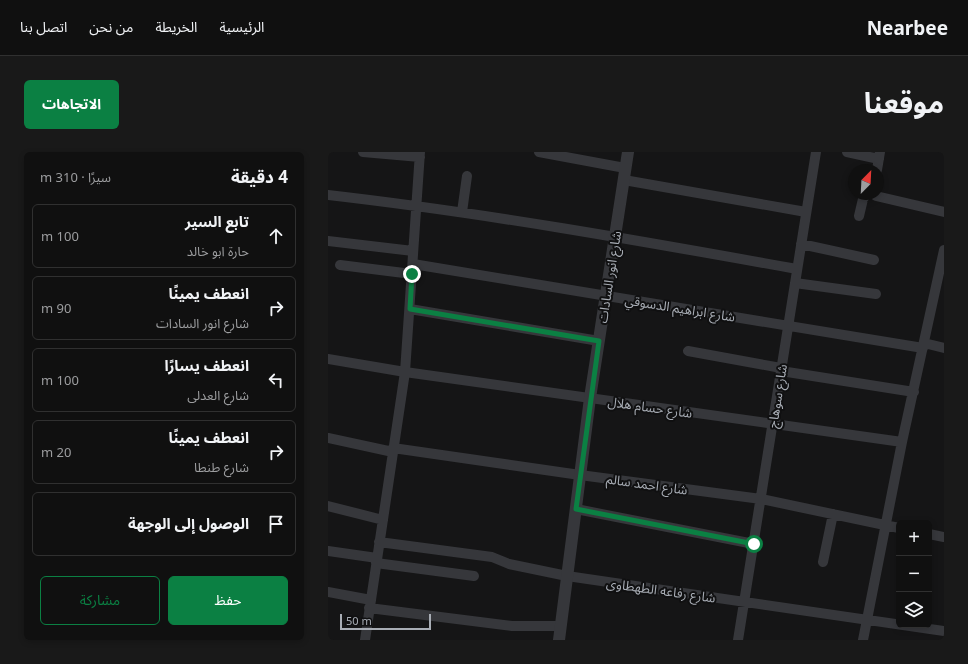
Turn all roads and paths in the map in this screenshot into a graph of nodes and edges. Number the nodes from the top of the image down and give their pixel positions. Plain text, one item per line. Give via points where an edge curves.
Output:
1 (363, 152) edge
2 (539, 152) edge
3 (628, 152) edge
4 (816, 152) edge
5 (847, 152) edge
6 (420, 155) edge
7 (879, 156) edge
8 (625, 174) junction
9 (466, 176) dead end
10 (328, 195) edge
11 (884, 198) edge
12 (863, 200) edge
13 (417, 205) junction
14 (462, 212) junction
15 (806, 212) junction
16 (944, 212) edge
17 (858, 216) dead end
18 (615, 237) junction
19 (328, 241) edge
20 (801, 244) junction
21 (944, 250) edge
22 (413, 251) junction
23 (874, 260) dead end
24 (340, 265) dead end
25 (412, 269) junction
26 (797, 269) junction
27 (795, 283) junction
28 (876, 294) dead end
29 (606, 295) junction
30 (410, 309) junction
31 (788, 325) junction
32 (599, 341) junction
33 (924, 345) junction
34 (944, 348) edge
35 (688, 351) dead end
36 (328, 359) edge
37 (781, 370) junction
38 (405, 372) junction
39 (914, 392) junction
40 (590, 398) junction
41 (772, 424) junction
42 (328, 438) edge
43 (902, 442) junction
44 (393, 450) junction
45 (580, 475) junction
46 (760, 499) junction
47 (328, 506) edge
48 (576, 509) junction
49 (833, 514) junction
50 (383, 520) junction
51 (886, 525) junction
52 (896, 527) edge
53 (932, 535) edge
54 (944, 537) edge
55 (379, 542) junction
56 (754, 544) junction
57 (328, 551) edge
58 (377, 560) junction
59 (823, 562) dead end
60 (474, 576) dead end
61 (567, 576) junction
62 (328, 592) edge
63 (744, 602) junction
64 (370, 604) junction
65 (867, 621) junction
66 (561, 626) junction
67 (944, 631) edge
68 (365, 640) edge
69 (559, 640) edge
70 (738, 640) edge
71 (863, 640) edge

1 - 6 street
2 - 8 street
3 - 8 street, شارع انور السادات
4 - 15 street, شارع سوهاج
5 - 7 street
6 - 13 street
8 - 15 street
8 - 18 street, شارع انور السادات
9 - 14 street
10 - 13 street
11 - 16 street
12 - 17 street
13 - 14 street
13 - 22 street
14 - 18 street
15 - 20 street, شارع سوهاج
18 - 26 street
18 - 29 street, شارع انور السادات
19 - 22 street
20 - 23 street
20 - 26 street, شارع سوهاج
21 - 33 street
22 - 25 street
24 - 25 street, شارع ابراهيم الدسوقي
25 - 29 street, شارع ابراهيم الدسوقي
25 - 30 street
26 - 27 street, شارع سوهاج
27 - 28 street
27 - 31 street, شارع سوهاج
29 - 31 street, شارع ابراهيم الدسوقي
29 - 32 street, شارع انور السادات
30 - 32 street
30 - 38 street
31 - 33 street, شارع ابراهيم الدسوقي
31 - 37 street, شارع سوهاج
32 - 40 street, شارع انور السادات
33 - 34 street, شارع ابراهيم الدسوقي
33 - 39 street
35 - 37 street
36 - 38 street, شارع حسام هلال
37 - 39 street
37 - 41 street, شارع سوهاج
38 - 40 street, شارع حسام هلال
38 - 44 street
39 - 43 street
40 - 41 street, شارع حسام هلال
40 - 45 street, شارع انور السادات
41 - 43 street, شارع حسام هلال
41 - 46 street, شارع سوهاج
42 - 44 street, شارع احمد سالم
43 - 51 street
44 - 45 street, شارع احمد سالم
44 - 50 street
45 - 46 street, شارع احمد سالم
45 - 48 street, شارع انور السادات
46 - 49 street, شارع احمد سالم
46 - 56 street, شارع سوهاج
47 - 50 street
48 - 56 street
48 - 61 street, شارع انور السادات
49 - 51 street, شارع احمد سالم
49 - 59 street
50 - 55 street
51 - 52 street, شارع احمد سالم
51 - 65 street
53 - 54 street
55 - 58 street
55 - 61 street, شارع رفاعه الطهطاوى via 496,558 509,564
56 - 63 street, شارع سوهاج
57 - 58 street
58 - 60 street
58 - 64 street
61 - 63 street, شارع رفاعه الطهطاوى
61 - 66 street, شارع انور السادات
62 - 64 street
63 - 65 street, شارع رفاعه الطهطاوى
63 - 70 street, شارع سوهاج
64 - 66 street via 512,626
64 - 68 street
65 - 67 street, شارع رفاعه الطهطاوى
65 - 71 street
66 - 69 street, شارع انور السادات

